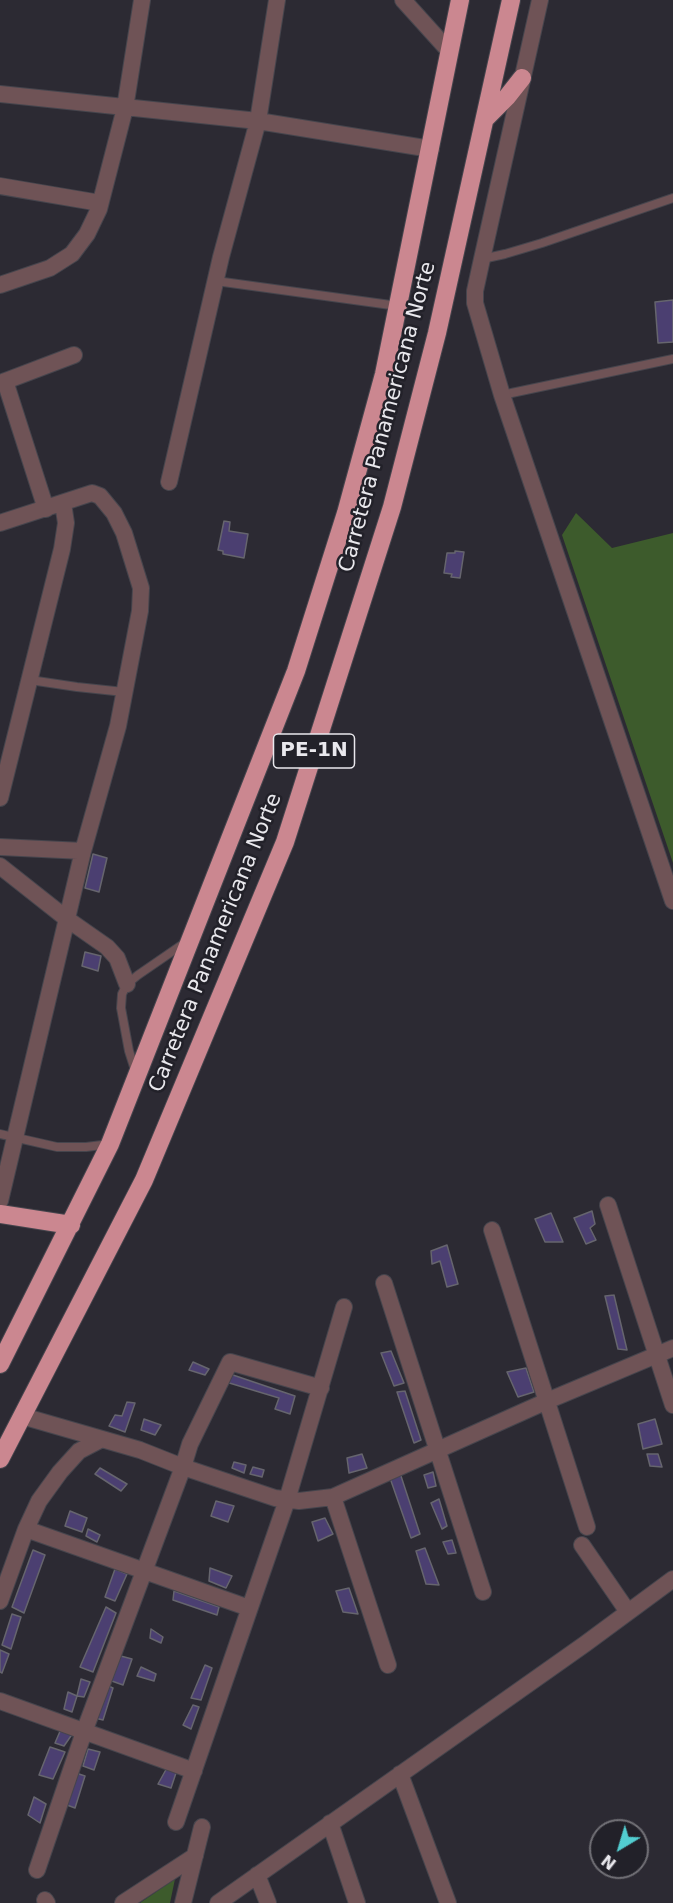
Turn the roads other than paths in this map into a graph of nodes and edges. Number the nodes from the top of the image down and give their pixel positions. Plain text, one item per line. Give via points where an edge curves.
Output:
1 (142, 0) edge
2 (277, 0) edge
3 (403, 0) edge
4 (460, 0) edge
5 (511, 0) edge
6 (540, 0) edge
7 (450, 52) junction
8 (522, 78) junction
9 (0, 94) edge
10 (125, 108) junction
11 (485, 119) junction
12 (258, 121) junction
13 (431, 149) junction
14 (0, 186) edge
15 (673, 198) edge
16 (100, 203) junction
17 (482, 259) junction
18 (216, 281) junction
19 (0, 285) edge
20 (398, 306) junction
21 (74, 356) dead end
22 (673, 359) edge
23 (2, 382) edge
24 (502, 395) junction
25 (169, 482) dead end
26 (63, 503) junction
27 (46, 509) junction
28 (0, 523) edge
29 (30, 680) junction
30 (124, 692) junction
31 (0, 798) edge
32 (0, 847) edge
33 (83, 851) junction
34 (0, 866) edge
35 (673, 901) edge
36 (67, 919) junction
37 (190, 939) junction
38 (128, 984) junction
39 (137, 1076) junction
40 (8, 1136) edge
41 (110, 1144) junction
42 (0, 1201) edge
43 (608, 1205) dead end
44 (0, 1214) edge
45 (71, 1225) junction
46 (492, 1230) dead end
47 (384, 1282) dead end
48 (344, 1307) dead end
49 (673, 1348) edge
50 (657, 1356) junction
51 (0, 1364) edge
52 (321, 1388) junction
53 (547, 1401) junction
54 (673, 1405) edge
55 (22, 1416) junction
56 (102, 1439) junction
57 (438, 1451) junction
58 (0, 1459) edge
59 (183, 1467) junction
60 (333, 1497) junction
61 (287, 1500) junction
62 (587, 1527) dead end
63 (26, 1529) junction
64 (582, 1545) dead end
65 (145, 1570) junction
66 (673, 1579) edge
67 (483, 1592) dead end
68 (0, 1601) edge
69 (249, 1608) junction
70 (628, 1612) junction
71 (388, 1665) dead end
72 (0, 1701) edge
73 (84, 1732) junction
74 (194, 1771) junction
75 (400, 1774) junction
76 (176, 1822) dead end
77 (330, 1822) junction
78 (202, 1827) dead end
79 (195, 1856) junction
80 (37, 1870) dead end
81 (257, 1875) junction
82 (123, 1903) edge
83 (183, 1903) edge
84 (218, 1903) edge
85 (268, 1903) edge
86 (357, 1903) edge
87 (448, 1903) edge

1 - 10 street
2 - 12 street
3 - 7 street
4 - 7 highway, Carretera Panamericana Norte / PE-1N
5 - 11 highway, Carretera Panamericana Norte / PE-1N
6 - 8 street
7 - 13 highway, Carretera Panamericana Norte / PE-1N
8 - 11 highway
8 - 17 street
9 - 10 street
10 - 12 street
10 - 16 street
11 - 55 highway, Carretera Panamericana Norte / PE-1N via 437,333 392,507 285,842 144,1180
12 - 13 street
12 - 18 street
13 - 20 highway, Carretera Panamericana Norte / PE-1N
14 - 16 street
15 - 17 lane via 533,246
16 - 19 street via 87,234 72,254 50,268
17 - 24 street via 475,303
18 - 20 lane
18 - 25 street
20 - 37 highway, Carretera Panamericana Norte / PE-1N via 346,513 296,672
21 - 23 street
22 - 24 lane
23 - 27 street
24 - 35 street
26 - 27 street
26 - 29 street via 66,523 62,549
26 - 30 street via 92,493 100,496 124,533 138,574 140,611
27 - 28 street
29 - 30 lane
29 - 31 street
30 - 33 street
32 - 33 street
33 - 36 street
34 - 36 street
36 - 38 street via 112,952
36 - 40 street
37 - 38 lane
37 - 39 highway, Carretera Panamericana Norte / PE-1N
38 - 39 lane via 121,1008
39 - 41 highway, Carretera Panamericana Norte / PE-1N
40 - 41 lane via 57,1147
40 - 42 street
41 - 45 highway, Carretera Panamericana Norte / PE-1N
43 - 50 street
44 - 45 highway
45 - 51 highway, Carretera Panamericana Norte / PE-1N
46 - 53 street
47 - 57 street
48 - 52 street
49 - 50 street
50 - 53 street
50 - 54 street
52 - 59 street via 230,1362 190,1444
52 - 61 street
53 - 57 street
53 - 62 street
55 - 56 street
55 - 58 highway, Carretera Panamericana Norte / PE-1N
56 - 59 street
56 - 63 street via 79,1450 60,1472 39,1501
57 - 60 street
57 - 67 street
59 - 61 street via 263,1496
59 - 65 street
60 - 61 street
60 - 71 street
61 - 69 street
63 - 65 street
63 - 68 street
64 - 70 street
65 - 69 street
65 - 73 street
66 - 70 street
69 - 74 street
70 - 75 street
72 - 73 street
73 - 74 street
73 - 80 street
74 - 76 street
75 - 77 street
75 - 87 street
77 - 81 street
77 - 86 street
78 - 79 street
79 - 82 street
79 - 83 street
81 - 84 street
81 - 85 street

